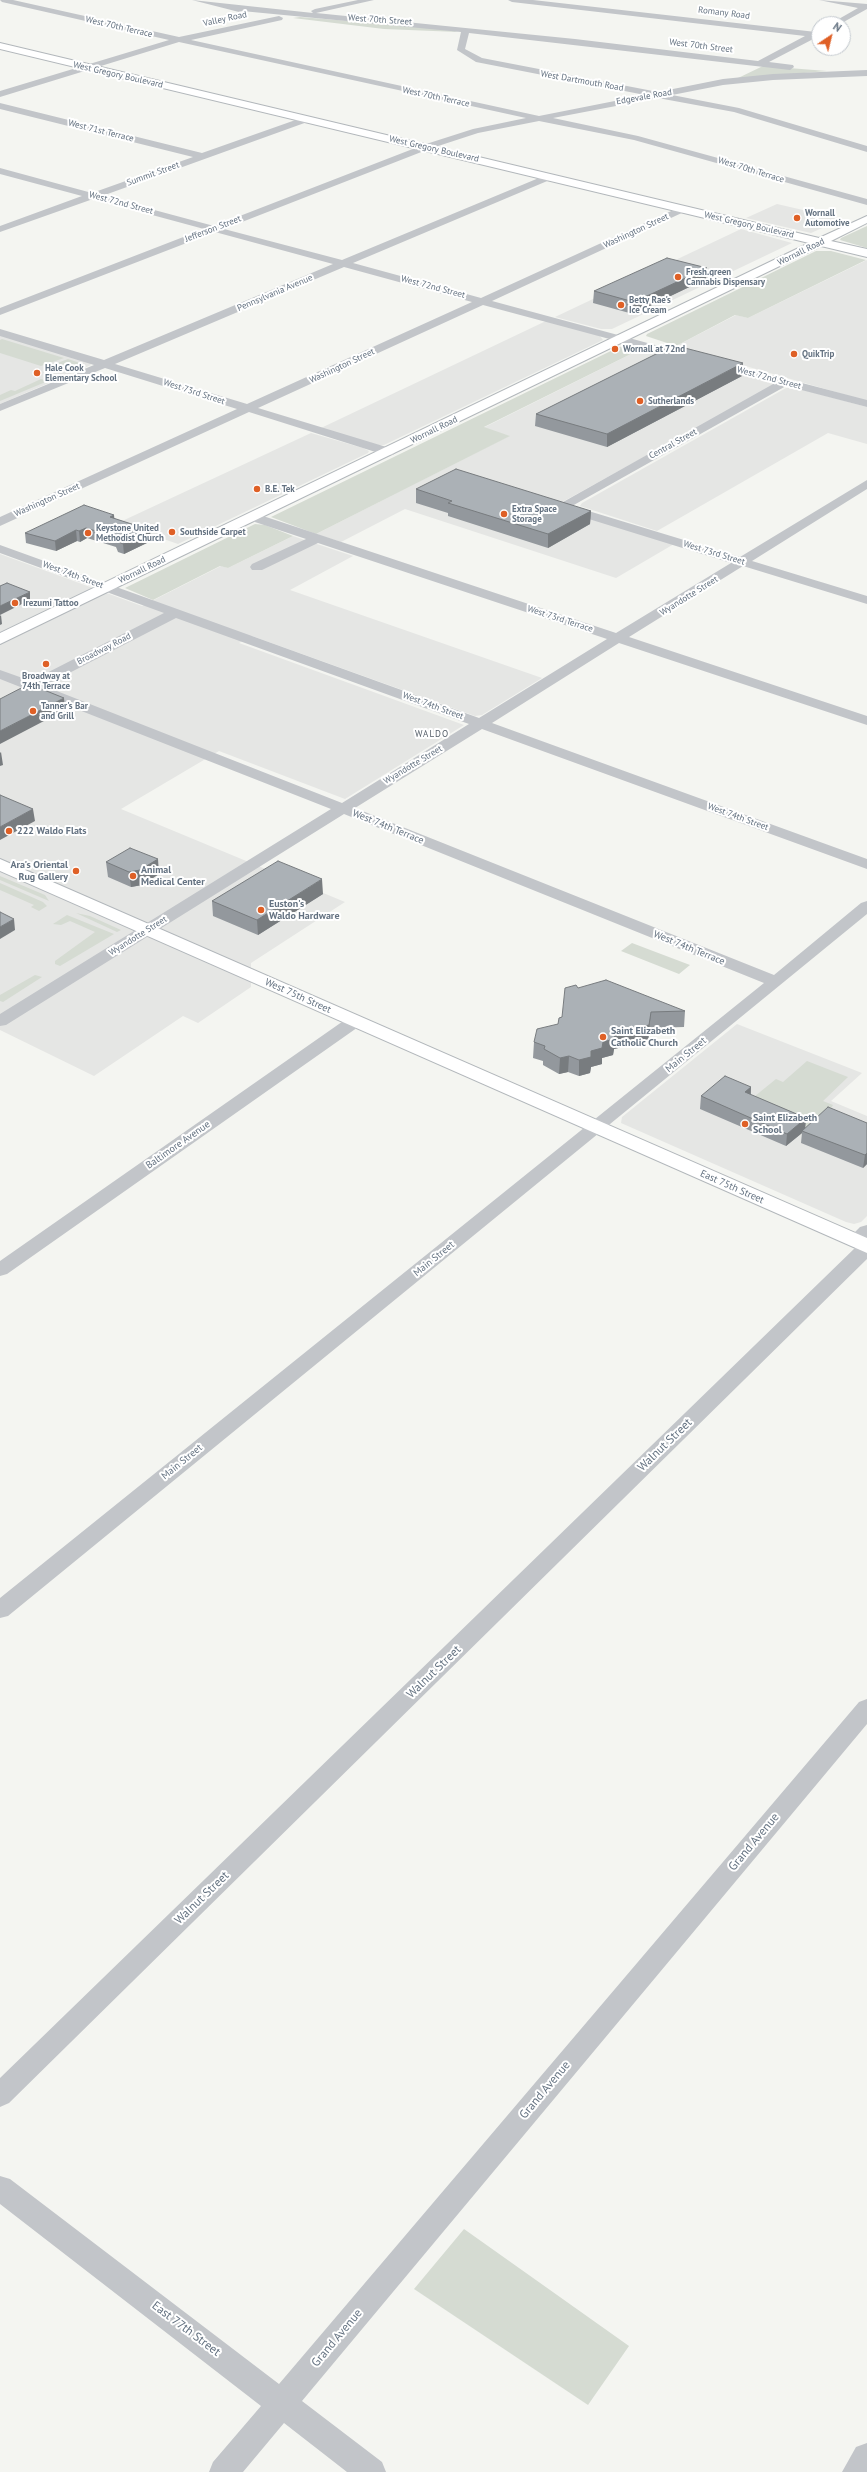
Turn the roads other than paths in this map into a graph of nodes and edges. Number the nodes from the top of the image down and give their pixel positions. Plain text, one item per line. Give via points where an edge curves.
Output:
1 (2, 0) edge
2 (196, 0) edge
3 (370, 0) edge
4 (512, 0) edge
5 (823, 0) edge
6 (227, 7) junction
7 (867, 7) edge
8 (294, 15) junction
9 (850, 16) edge
10 (278, 18) junction
11 (464, 32) junction
12 (811, 32) edge
13 (811, 36) edge
14 (177, 40) junction
15 (0, 46) edge
16 (759, 63) junction
17 (85, 67) junction
18 (867, 73) edge
19 (723, 82) junction
20 (0, 94) edge
21 (662, 94) junction
22 (0, 106) edge
23 (535, 118) junction
24 (306, 119) junction
25 (426, 147) junction
26 (867, 149) edge
27 (202, 156) junction
28 (0, 171) edge
29 (549, 177) junction
30 (92, 196) junction
31 (867, 202) edge
32 (683, 209) junction
33 (867, 219) edge
34 (215, 228) junction
35 (0, 229) edge
36 (821, 242) junction
37 (867, 253) edge
38 (346, 263) junction
39 (484, 301) junction
40 (0, 312) edge
41 (0, 332) edge
42 (623, 339) junction
43 (106, 364) junction
44 (784, 382) junction
45 (867, 404) edge
46 (0, 408) edge
47 (249, 409) junction
48 (389, 452) junction
49 (867, 484) edge
50 (562, 506) joint
51 (253, 517) junction
52 (0, 522) edge
53 (318, 538) junction
54 (0, 548) edge
55 (743, 562) junction
56 (257, 567) dead end
57 (106, 587) junction
58 (867, 600) edge
59 (175, 613) junction
60 (0, 639) edge
61 (620, 639) junction
62 (0, 674) edge
63 (33, 686) junction
64 (867, 721) edge
65 (481, 724) junction
66 (342, 808) junction
67 (0, 864) edge
68 (867, 864) edge
69 (867, 906) edge
70 (148, 929) junction
71 (776, 982) junction
72 (0, 1021) edge
73 (355, 1021) junction
74 (597, 1127) junction
75 (864, 1241) edge
76 (0, 1270) edge
77 (0, 1610) edge
78 (867, 1708) edge
79 (0, 2095) edge
80 (0, 2188) edge
81 (282, 2402) junction
82 (867, 2457) edge
83 (224, 2472) edge
84 (371, 2472) edge
85 (857, 2472) edge

1 - 14 street, West 70th Terrace
2 - 6 street, West 70th Street
3 - 8 street, Valley Road
4 - 12 street, Romany Road
5 - 7 street
6 - 8 street, West 70th Street
6 - 10 street, West 70th Street
7 - 9 street
8 - 10 street, Valley Road
8 - 11 street, West 70th Street
10 - 11 street, West 70th Street via 359,28
10 - 14 street, Valley Road
11 - 16 street, West 70th Street via 532,36
11 - 21 street, West Dartmouth Road via 460,50 479,60
13 - 16 street
14 - 17 street, Valley Road
14 - 23 street, West 70th Terrace
15 - 17 main road, West Gregory Boulevard
16 - 18 street, West 70th Street
16 - 19 street
17 - 20 street, Valley Road
17 - 24 main road, West Gregory Boulevard
18 - 19 street, Edgevale Road via 780,76
19 - 21 street, Edgevale Road
21 - 23 street, Edgevale Road
21 - 26 street, West Dartmouth Road via 761,116
22 - 27 street, West 71st Terrace
23 - 25 street, Edgevale Road via 476,131
23 - 31 street, West 70th Terrace via 675,148
24 - 25 main road, West Gregory Boulevard
24 - 27 street, Summit Street
25 - 29 main road, West Gregory Boulevard
25 - 34 street, Jefferson Street
27 - 30 street, Summit Street
28 - 30 street, West 72nd Street
29 - 32 main road, West Gregory Boulevard
29 - 38 street, Pennsylvania Avenue
30 - 34 street, West 72nd Street
30 - 35 street, Summit Street
32 - 36 main road, West Gregory Boulevard
32 - 39 street, Washington Street
33 - 36 main road, Wornall Road
34 - 38 street, West 72nd Street
34 - 40 street, Jefferson Street
36 - 37 main road, West Gregory Boulevard
36 - 42 main road, Wornall Road
38 - 39 street, West 72nd Street
38 - 43 street, Pennsylvania Avenue
39 - 42 street, West 72nd Street
39 - 47 street, Washington Street
41 - 43 street, West 73rd Street
42 - 44 street, West 72nd Street
42 - 48 main road, Wornall Road
43 - 46 street, Pennsylvania Avenue
43 - 47 street, West 73rd Street
44 - 45 street, West 72nd Street
44 - 50 street, Central Street
47 - 48 street, West 73rd Street
47 - 52 street, Washington Street
48 - 51 main road, Wornall Road
49 - 55 street, Wyandotte Street
50 - 55 street, West 73rd Street
51 - 53 street, West 73rd Terrace
51 - 57 main road, Wornall Road
53 - 56 street
53 - 61 street, West 73rd Terrace
54 - 57 street, West 74th Street
55 - 58 street, West 73rd Street
55 - 61 street, Wyandotte Street
57 - 59 street, West 74th Street
57 - 60 main road, Wornall Road
59 - 63 street, Broadway Road
59 - 65 street, West 74th Street
61 - 64 street, West 73rd Terrace
61 - 65 street, Wyandotte Street
62 - 63 street, West 74th Terrace
63 - 66 street, West 74th Terrace
65 - 66 street, Wyandotte Street
65 - 68 street, West 74th Street
66 - 70 street, Wyandotte Street
66 - 71 street, West 74th Terrace
67 - 70 main road, West 75th Street
69 - 71 street, Main Street
70 - 72 street, Wyandotte Street
70 - 73 main road, West 75th Street
71 - 74 street, Main Street
73 - 74 main road, West 75th Street
73 - 76 street, Baltimore Avenue
74 - 75 main road, East 75th Street
74 - 77 street, Main Street
75 - 79 street, Walnut Street
78 - 81 street, Grand Avenue
80 - 81 street, East 77th Street
81 - 83 street, Grand Avenue
81 - 84 street, East 77th Street
82 - 85 street

